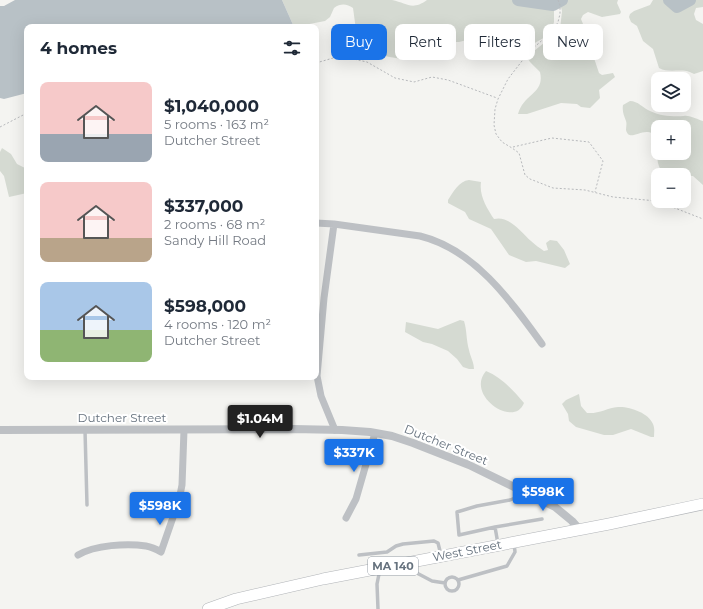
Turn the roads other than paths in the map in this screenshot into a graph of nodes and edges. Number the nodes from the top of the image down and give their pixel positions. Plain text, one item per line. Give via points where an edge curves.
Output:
1 (319, 222) edge
2 (334, 224) junction
3 (542, 344) dead end
4 (319, 354) edge
5 (318, 380) edge
6 (0, 430) edge
7 (85, 430) junction
8 (184, 430) junction
9 (335, 430) junction
10 (375, 433) junction
11 (519, 490) junction
12 (703, 504) edge
13 (87, 506) dead end
14 (346, 518) dead end
15 (542, 519) dead end
16 (495, 528) junction
17 (579, 529) junction
18 (514, 542) junction
19 (498, 545) junction
20 (78, 555) dead end
21 (359, 555) dead end
22 (442, 556) junction
23 (411, 562) junction
24 (380, 568) junction
25 (458, 580) junction
26 (445, 583) junction
27 (208, 609) edge
28 (378, 609) edge

1 - 2 street
2 - 3 street via 420,236 450,247 480,270 526,321
2 - 4 street
5 - 9 street via 321,396
6 - 7 street, Dutcher Street
7 - 8 street, Dutcher Street
7 - 13 lane
8 - 9 street, Dutcher Street
8 - 20 street via 182,485 161,552 146,546 115,545 91,548
9 - 10 street, Dutcher Street
10 - 11 street, Dutcher Street via 392,436 437,452
10 - 14 street via 356,499
11 - 16 lane via 516,498 457,512 459,535
11 - 17 street, Dutcher Street via 555,507
12 - 17 main road, West Street / MA 140
15 - 16 lane
16 - 19 lane
17 - 18 main road, West Street / MA 140
18 - 19 main road, West Street / MA 140
18 - 25 lane via 515,552 507,566
19 - 22 main road, West Street / MA 140
21 - 22 lane via 387,552 403,544 434,540 438,543
22 - 23 main road, West Street / MA 140
23 - 24 main road, West Street / MA 140
23 - 26 lane via 413,571 432,581
24 - 27 main road, West Street / MA 140 via 276,589
24 - 28 lane via 377,584
25 - 26 lane via 450,577
25 - 26 lane via 458,587 454,590 448,590

